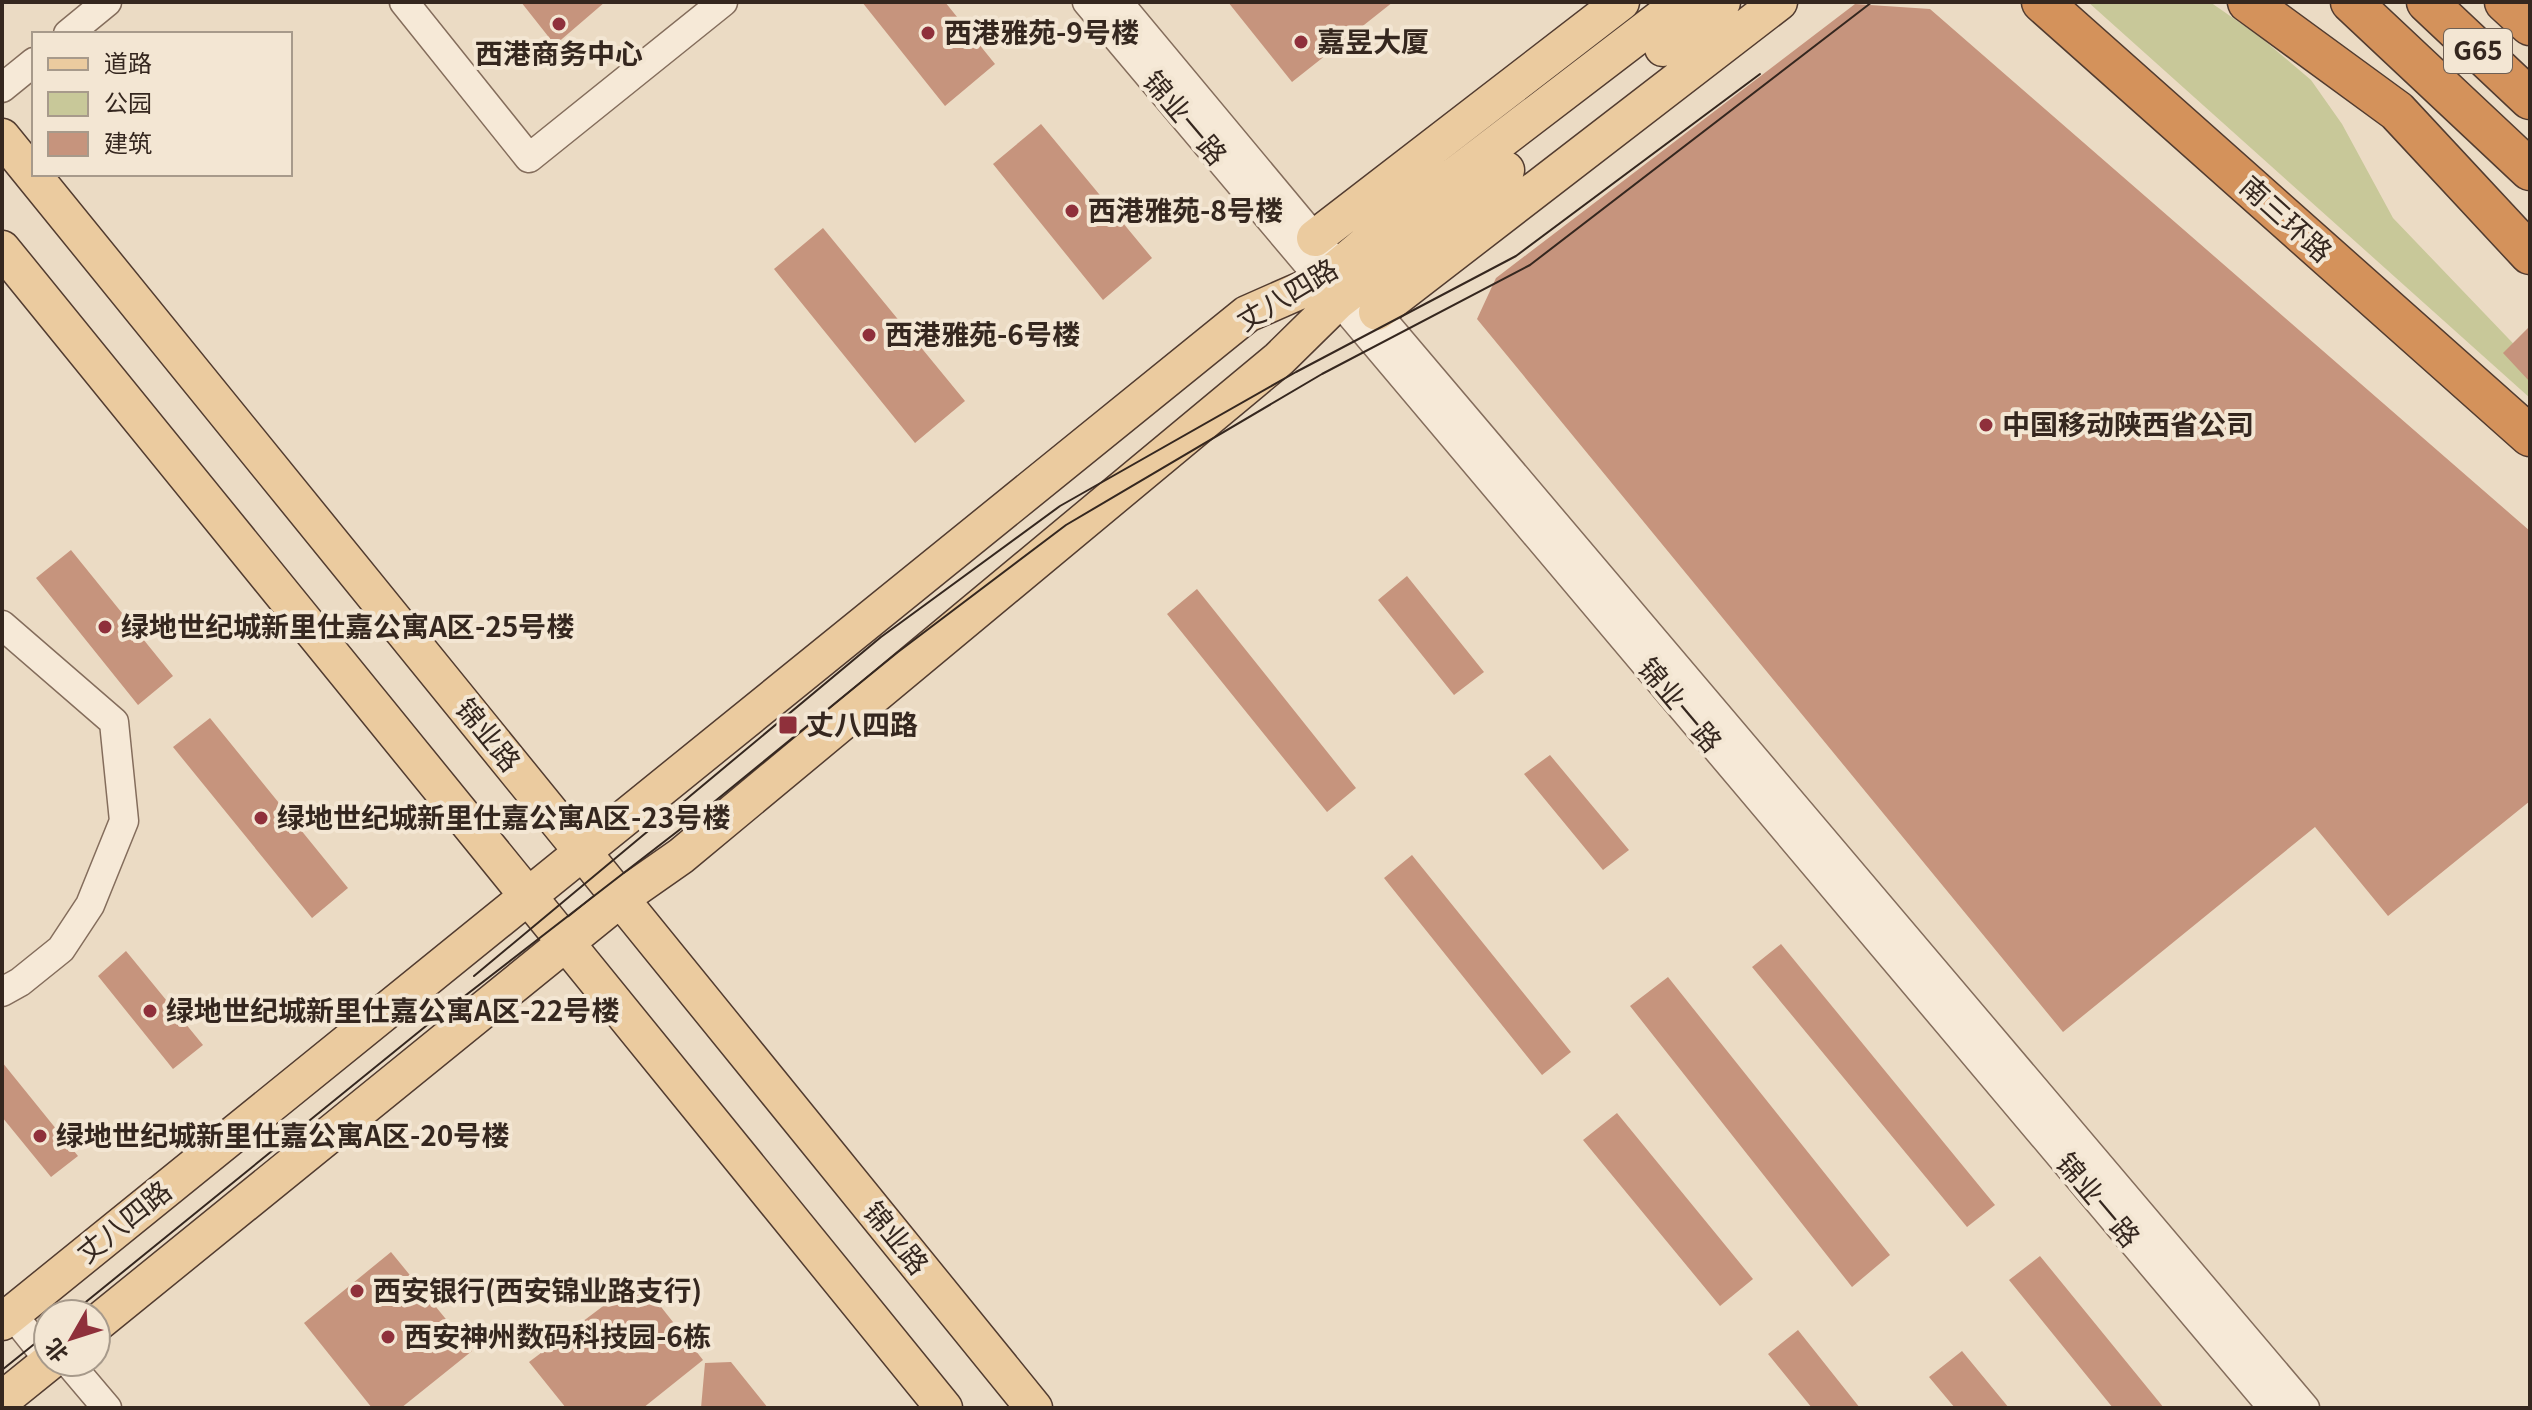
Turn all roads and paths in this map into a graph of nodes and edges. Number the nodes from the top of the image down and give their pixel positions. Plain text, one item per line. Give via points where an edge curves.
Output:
1 (107, 2) edge
2 (404, 2) edge
3 (723, 2) edge
4 (1087, 2) edge
5 (1118, 2) edge
6 (1621, 2) edge
7 (1682, 2) edge
8 (1722, 2) edge
9 (1779, 2) edge
10 (2042, 2) edge
11 (2248, 2) edge
12 (2266, 2) edge
13 (2351, 2) edge
14 (2427, 2) edge
15 (2505, 2) edge
16 (2519, 2) edge
17 (2530, 14) edge
18 (2530, 25) edge
19 (70, 32) edge
20 (32, 64) edge
21 (2, 88) edge
22 (2530, 99) edge
23 (2397, 111) junction
24 (2, 137) edge
25 (2530, 170) edge
26 (32, 174) edge
27 (34, 176) edge
28 (1476, 177) junction
29 (1315, 238) junction
30 (2, 249) edge
31 (2530, 254) edge
32 (1346, 289) junction
33 (2530, 436) edge
34 (2, 625) edge
35 (583, 851) junction
36 (527, 897) junction
37 (621, 898) junction
38 (566, 943) junction
39 (2, 992) edge
40 (112, 1311) edge
41 (13, 1312) edge
42 (32, 1324) edge
43 (32, 1338) edge
44 (32, 1375) edge
45 (64, 1378) edge
46 (82, 1378) edge
47 (2, 1400) edge
48 (90, 1408) edge
49 (107, 1408) edge
50 (944, 1408) edge
51 (1034, 1408) edge
52 (2273, 1408) edge
53 (2305, 1408) edge

1 - 19 street
2 - 3 street via 529,158
4 - 32 street, 锦业一路
5 - 29 street, 锦业一路
6 - 29 main road
7 - 28 main road, 丈八四路
8 - 28 main road, 丈八四路
9 - 32 main road
10 - 33 highway, 南三环路
11 - 23 highway
12 - 23 highway
13 - 25 highway
14 - 22 highway, G65
15 - 18 highway, G65
16 - 17 highway
20 - 21 street
23 - 31 highway
24 - 26 main road, 锦业路
27 - 35 main road, 锦业路
28 - 32 main road, 丈八四路
29 - 32 street, 锦业一路
30 - 36 main road
32 - 35 main road, 丈八四路 via 1247,314
32 - 37 main road, 丈八四路 via 1279,359 681,856
32 - 52 street, 锦业一路
32 - 53 street, 锦业一路
34 - 39 street via 114,722 124,821 90,905 61,949
35 - 36 main road, 丈八四路
35 - 37 main road, 锦业路
36 - 38 main road
36 - 41 main road, 丈八四路
37 - 38 main road, 丈八四路
37 - 51 main road, 锦业路
38 - 40 main road, 丈八四路
38 - 50 main road
41 - 42 street
41 - 43 street
44 - 47 main road
45 - 48 street
46 - 49 street

